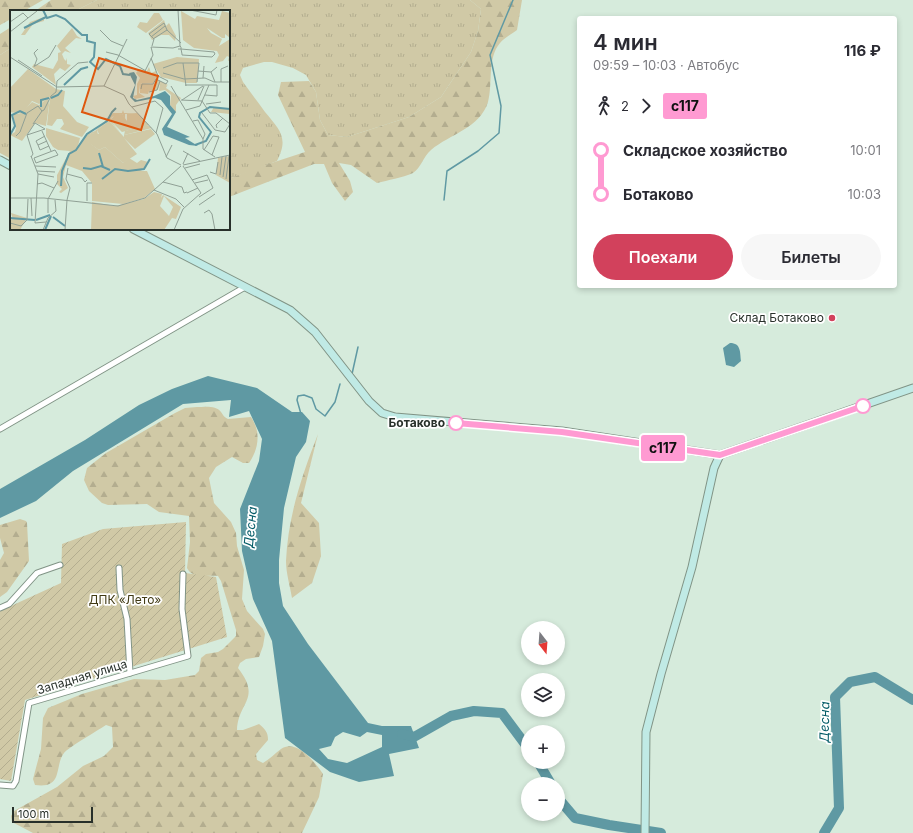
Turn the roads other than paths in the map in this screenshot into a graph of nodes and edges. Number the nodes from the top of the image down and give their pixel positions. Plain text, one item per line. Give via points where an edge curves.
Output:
1 (0, 160) edge
2 (10, 165) edge
3 (135, 230) edge
4 (245, 287) junction
5 (913, 388) edge
6 (0, 430) edge
7 (720, 455) junction
8 (60, 565) dead end
9 (119, 568) dead end
10 (183, 574) dead end
11 (0, 608) edge
12 (130, 673) junction
13 (0, 785) edge
14 (645, 833) edge

1 - 2 main road
3 - 4 main road
4 - 6 street
4 - 7 main road via 290,310 315,332 369,402 388,416 562,432
5 - 7 main road
7 - 14 main road via 714,468 692,567 646,732
8 - 11 street via 37,573 9,604
9 - 12 street via 120,590 127,619
10 - 12 street, Западная улица via 182,609 188,656
12 - 13 street, Западная улица via 29,703 16,781 13,786

